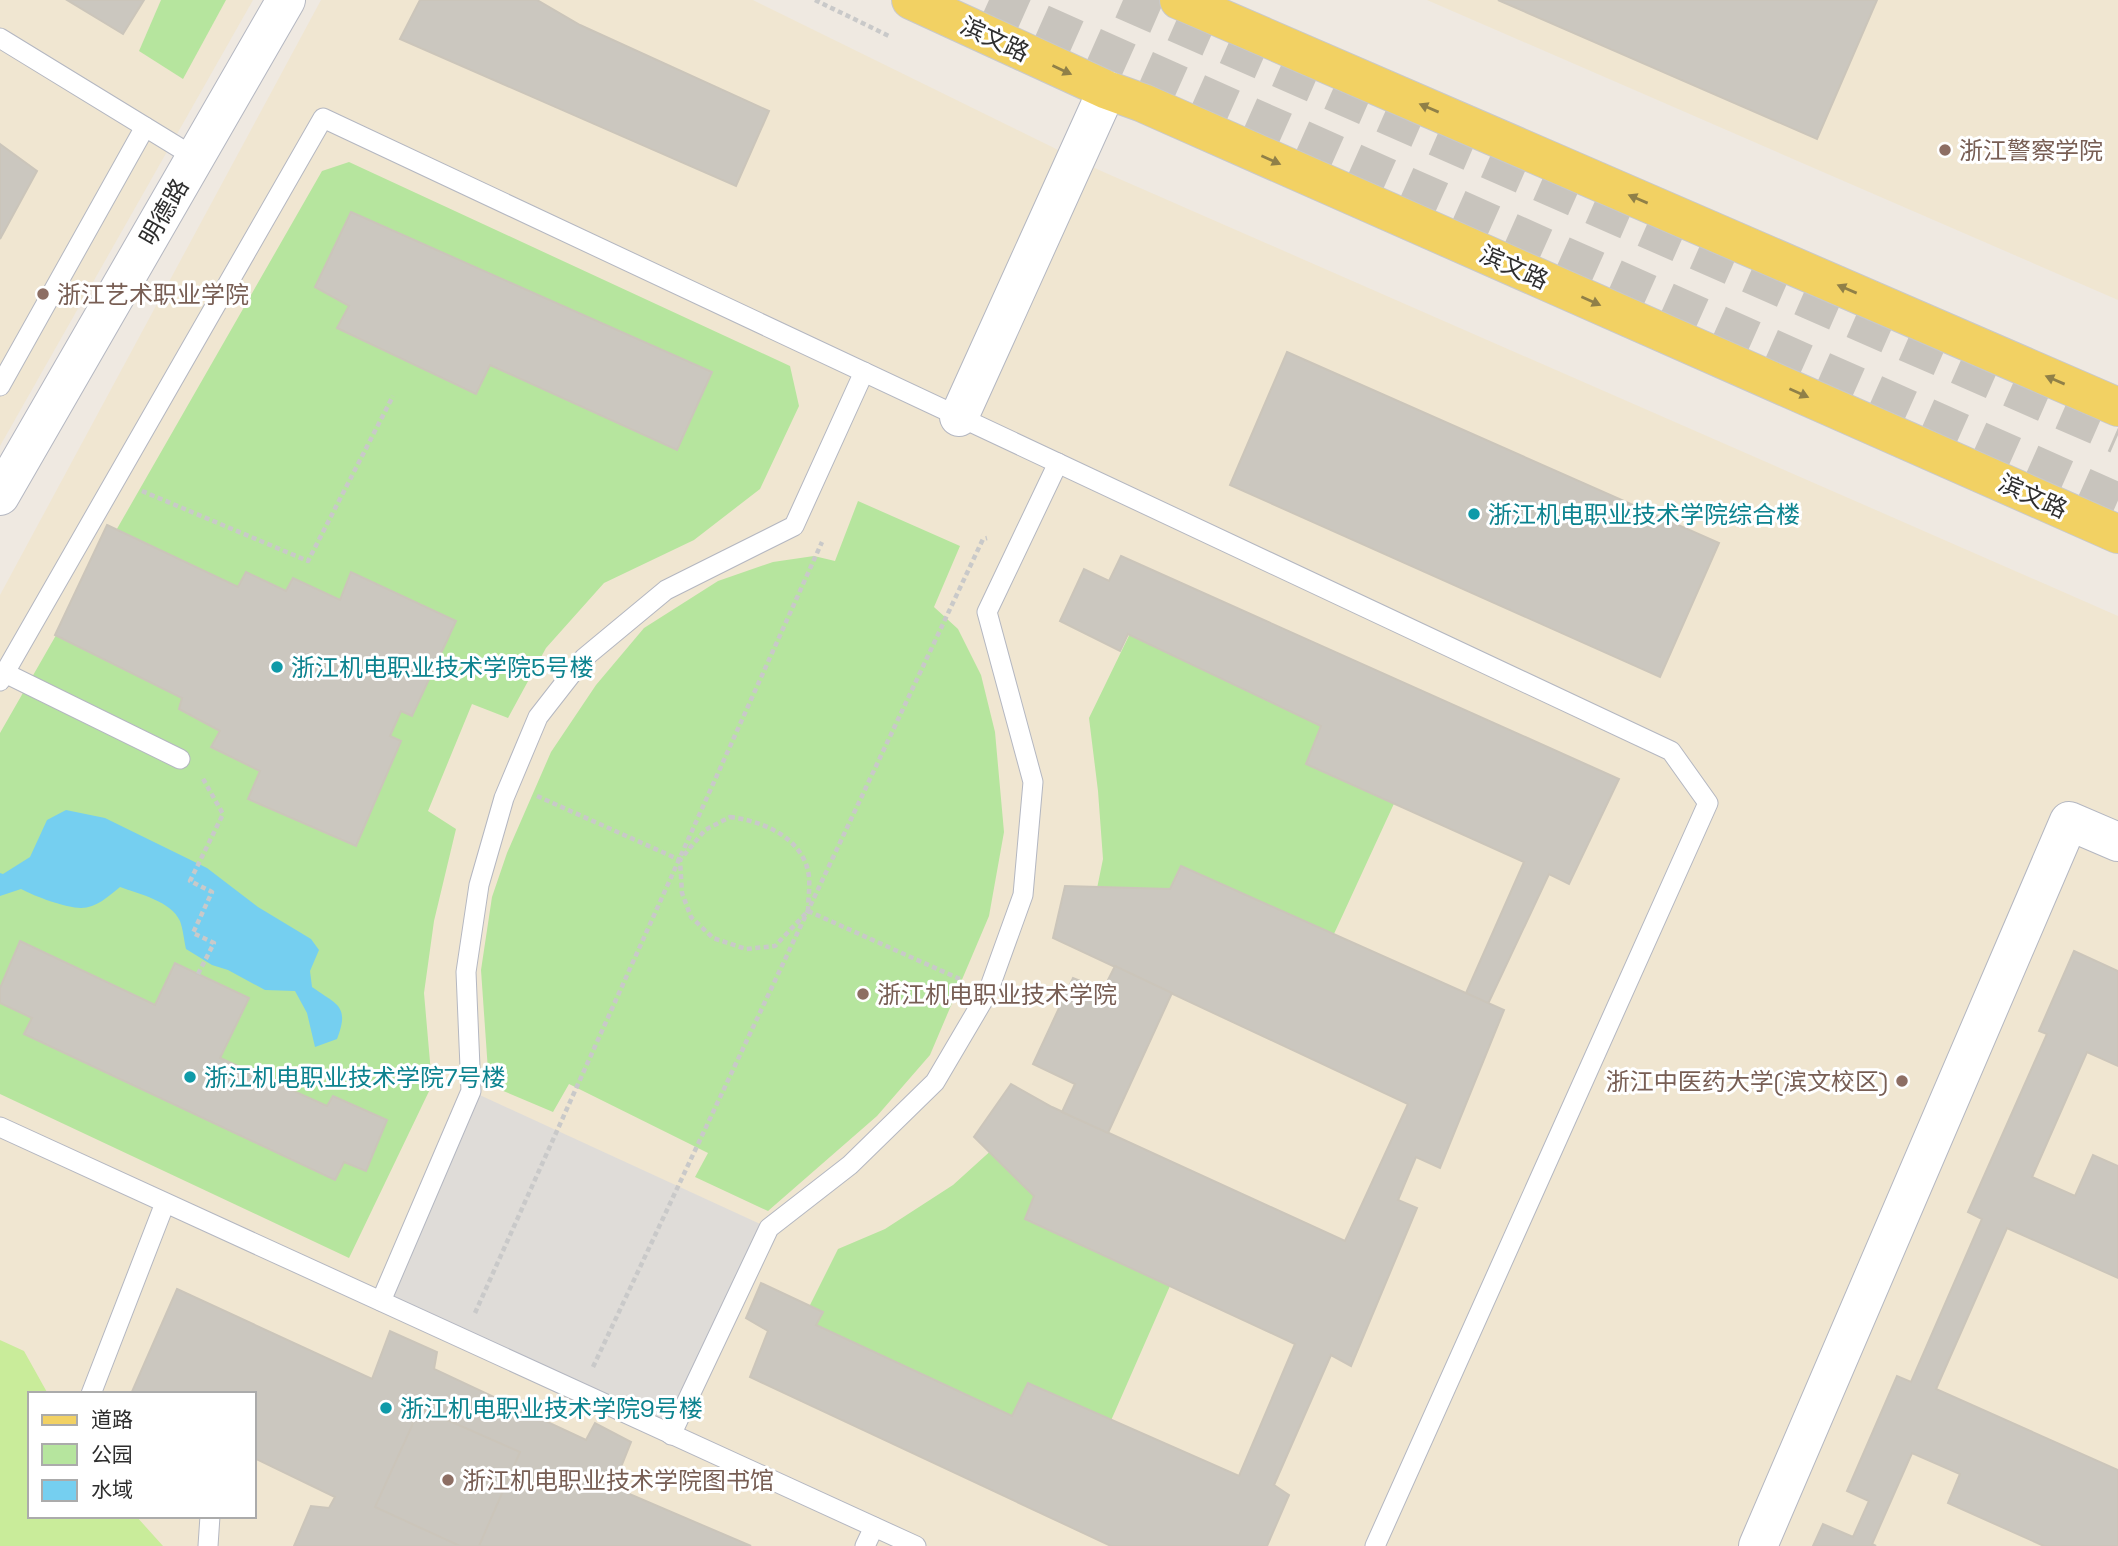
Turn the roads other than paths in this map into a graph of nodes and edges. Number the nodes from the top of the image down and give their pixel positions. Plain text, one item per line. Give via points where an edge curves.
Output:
1 (286, 0) edge
2 (911, 0) edge
3 (1179, 0) edge
4 (0, 38) edge
5 (1107, 90) junction
6 (145, 127) junction
7 (196, 158) junction
8 (864, 372) junction
9 (0, 386) edge
10 (2118, 407) edge
11 (959, 417) junction
12 (1058, 463) junction
13 (0, 496) edge
14 (2118, 534) edge
15 (2, 677) edge
16 (180, 759) road end
17 (2118, 842) edge
18 (0, 1127) edge
19 (165, 1203) junction
20 (381, 1301) junction
21 (92, 1392) edge
22 (671, 1435) junction
23 (210, 1518) edge
24 (874, 1527) junction
25 (208, 1546) edge
26 (865, 1546) edge
27 (916, 1546) edge
28 (1375, 1546) edge
29 (1758, 1546) edge

1 - 7 street, 明德路
2 -> 5 main road, 滨文路
10 -> 3 main road
4 - 6 lane
5 - 11 street
5 -> 14 main road, 滨文路
6 - 7 lane
6 - 9 lane
7 - 13 street, 明德路
8 - 11 lane
8 - 15 lane via 323,118
8 - 20 lane via 794,526 666,590 584,659 538,717 509,783 479,885 466,972 471,1091
11 - 12 lane
12 - 22 lane via 987,612 1033,782 1023,895 988,992 934,1082 850,1165 769,1228
12 - 28 lane via 1671,751 1708,803
15 - 16 lane
17 - 29 street via 2069,821
18 - 19 lane
19 - 20 lane
19 - 21 lane
20 - 22 lane
22 - 24 lane
23 - 25 lane
24 - 26 lane
24 - 27 lane

